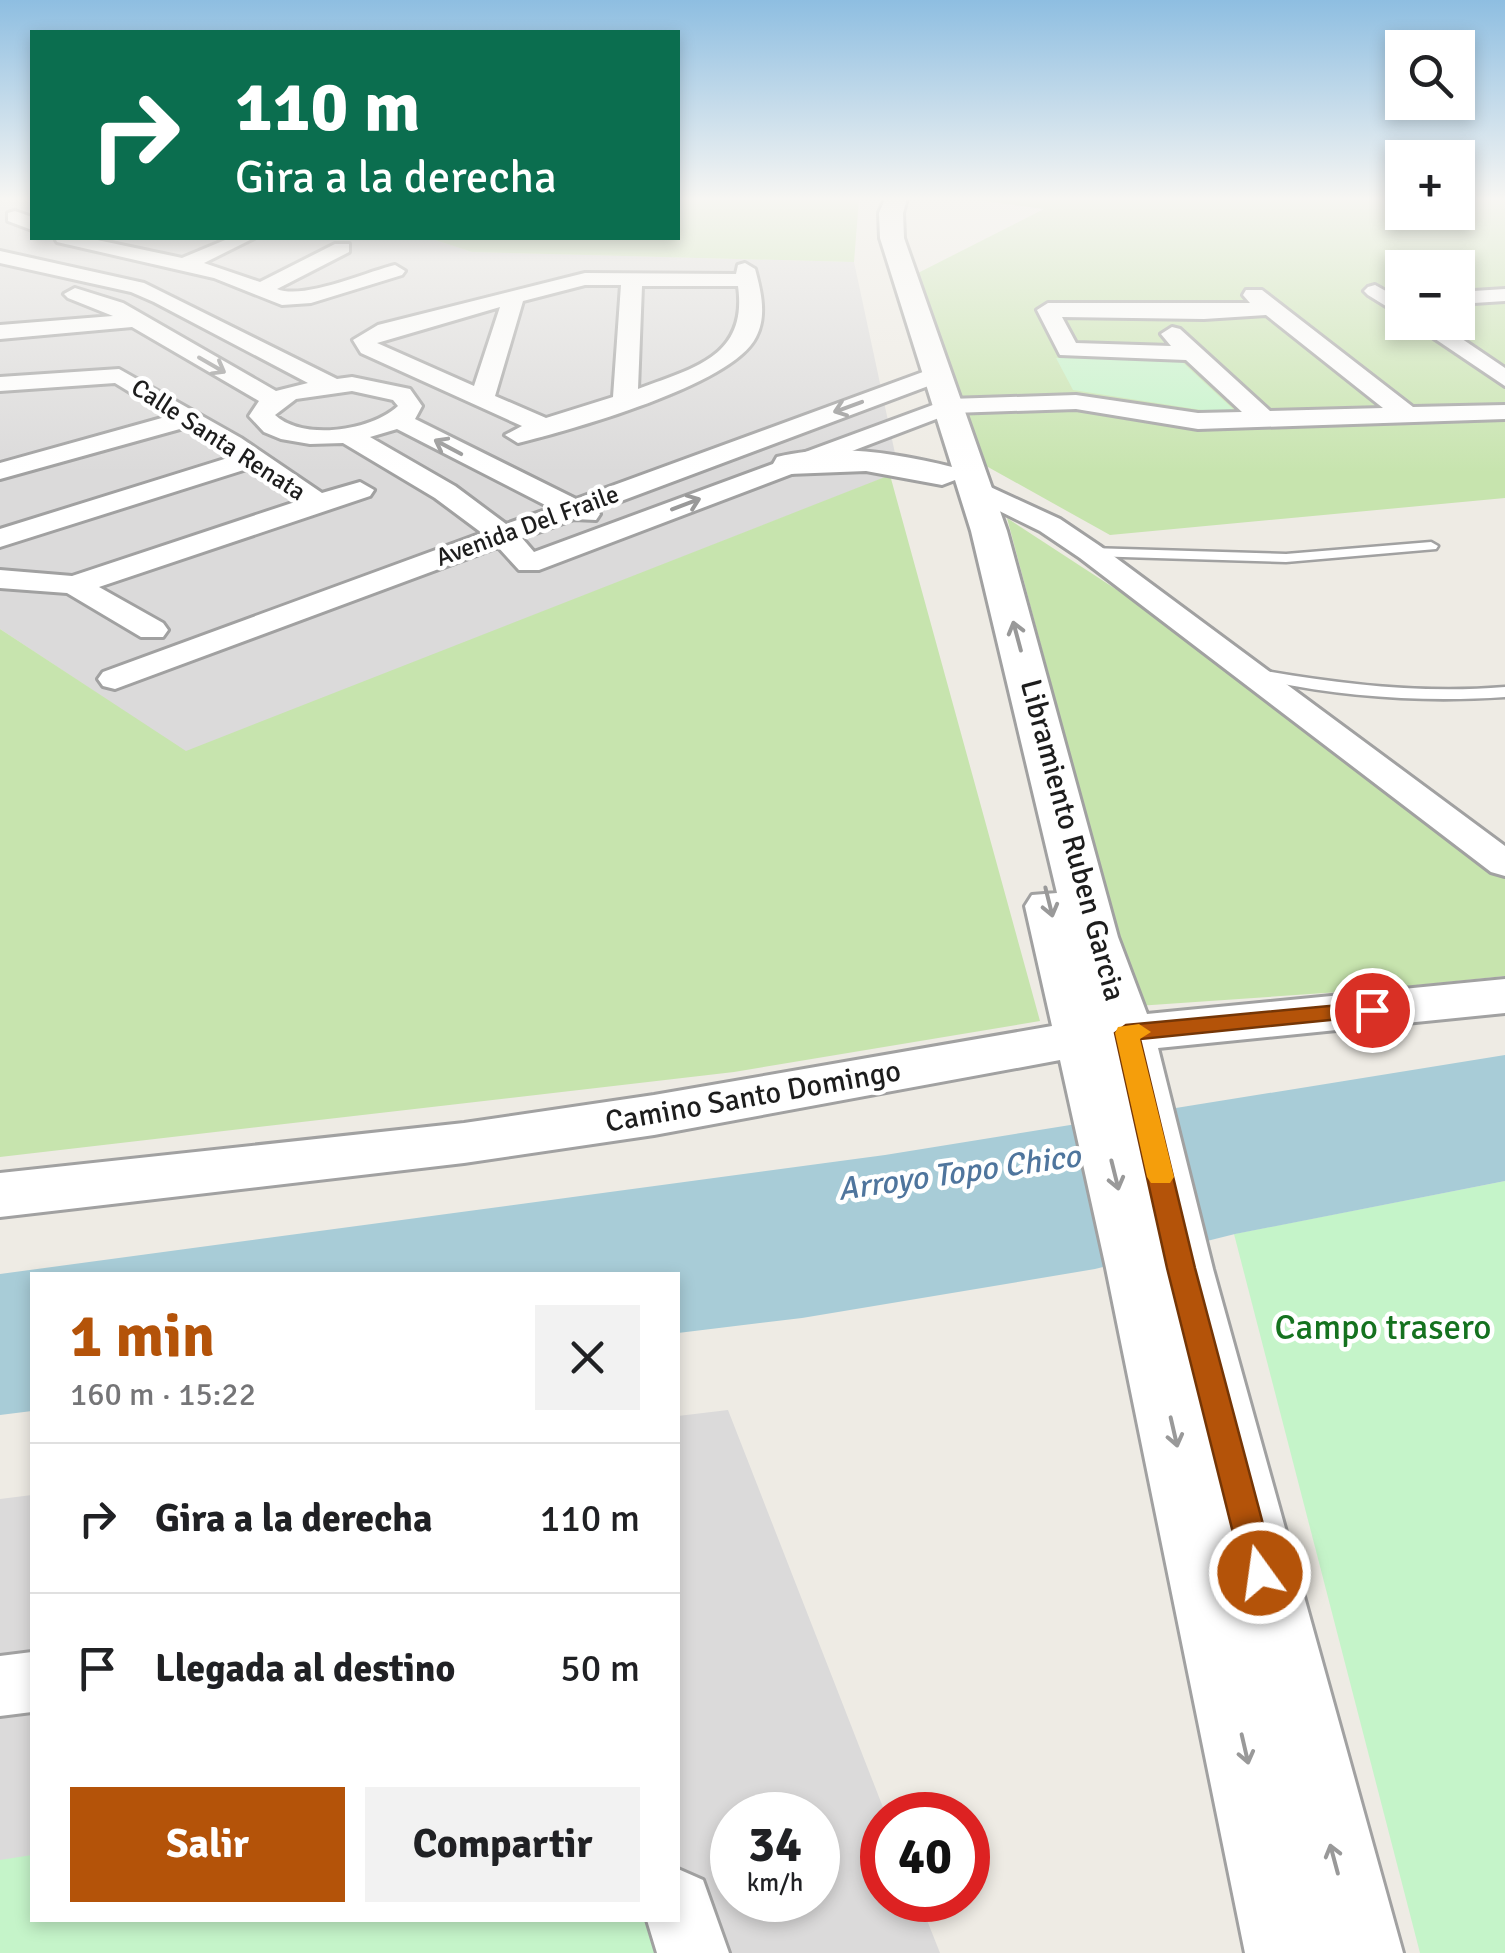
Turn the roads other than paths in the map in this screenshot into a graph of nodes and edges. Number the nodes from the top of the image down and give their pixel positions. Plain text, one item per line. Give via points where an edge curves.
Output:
1 (46, 290) dead end
2 (98, 290) edge
3 (122, 290) edge
4 (144, 290) edge
5 (260, 290) edge
6 (324, 290) edge
7 (538, 290) edge
8 (631, 290) edge
9 (749, 290) edge
10 (886, 290) edge
11 (905, 290) edge
12 (1505, 295) edge
13 (514, 296) junction
14 (1475, 297) edge
15 (86, 298) junction
16 (0, 316) edge
17 (136, 320) junction
18 (42, 328) junction
19 (0, 332) edge
20 (1171, 334) dead end
21 (1448, 340) edge
22 (1192, 353) junction
23 (1505, 379) edge
24 (130, 380) junction
25 (442, 380) junction
26 (0, 384) edge
27 (330, 385) junction
28 (932, 394) junction
29 (483, 396) junction
30 (625, 399) junction
31 (399, 403) junction
32 (18, 410) dead end
33 (1505, 412) edge
34 (1407, 415) junction
35 (273, 418) junction
36 (1264, 419) junction
37 (800, 425) junction
38 (545, 426) junction
39 (348, 434) junction
40 (513, 437) dead end
41 (222, 438) junction
42 (846, 442) junction
43 (789, 464) junction
44 (0, 471) edge
45 (497, 473) junction
46 (957, 481) junction
47 (360, 490) dead end
48 (444, 490) junction
49 (318, 504) junction
50 (574, 508) junction
51 (619, 530) junction
52 (502, 534) junction
53 (0, 538) edge
54 (1431, 546) dead end
55 (1090, 552) junction
56 (0, 579) edge
57 (74, 585) junction
58 (152, 630) dead end
59 (1252, 674) junction
60 (115, 679) dead end
61 (1505, 692) edge
62 (1505, 864) edge
63 (1505, 996) edge
64 (1096, 1055) junction
65 (0, 1196) edge
66 (1160, 1268) junction
67 (30, 1682) edge
68 (0, 1686) edge
69 (680, 1911) edge
70 (693, 1953) edge
71 (1290, 1953) edge
72 (1358, 1953) edge

1 - 15 street
2 - 15 street
3 - 15 street
4 - 27 street
5 - 6 street via 288,300
7 - 13 street
8 - 30 street
9 - 30 street via 752,310 741,344 711,367
10 - 28 street, Libramiento Ruben Garcia via 902,353
11 - 28 street, Libramiento Ruben Garcia
12 - 14 street
13 - 25 street via 364,340
13 - 29 street
15 - 17 street
16 - 18 street
17 - 18 street
17 -> 35 street
18 - 19 street
20 - 22 street
21 - 23 street
22 - 34 street via 1068,350 1048,310 1204,312 1262,302
22 - 36 street
24 - 26 street, Calle Santa Renata via 97,376
24 - 32 street
24 - 41 street, Calle Santa Renata
25 - 29 street
25 - 31 street
27 - 31 street
27 - 35 street
28 - 36 street via 1076,402 1198,421
28 -> 37 street, Avenida Del Fraile
28 - 42 street, Avenida Del Fraile
28 - 46 street, Libramiento Ruben Garcia
29 - 38 street
30 - 38 street
31 - 39 street
45 -> 31 street
33 - 34 street
34 - 36 street
35 - 39 street via 298,434
35 - 41 street
37 - 42 street
37 - 50 street, Avenida Del Fraile
38 - 40 street
39 - 48 street
41 - 44 street
41 - 49 street, Calle Santa Renata
41 - 53 street
42 - 43 street, Avenida Del Fraile
43 - 46 street via 853,459
51 -> 43 street, Avenida Del Fraile
45 - 48 street
45 - 50 street
46 - 55 street
46 - 64 street, Libramiento Ruben Garcia via 989,531 1093,937
47 - 49 street, Calle Santa Renata
48 - 52 street
49 - 57 street, Calle Santa Renata
50 - 51 street
50 - 52 street, Avenida Del Fraile
51 - 52 street, Avenida Del Fraile via 529,564
52 - 60 street, Avenida Del Fraile
54 - 55 lane via 1286,558
55 - 59 street
56 - 57 street
57 - 58 street
59 - 61 lane via 1382,695
59 - 62 street
63 - 64 street, Camino Santo Domingo
64 - 65 street, Camino Santo Domingo via 464,1143
64 - 66 street, Libramiento Ruben Garcia
66 -> 71 street, Libramiento Ruben Garcia
72 -> 66 street, Libramiento Ruben Garcia
67 - 68 street
69 - 70 street

